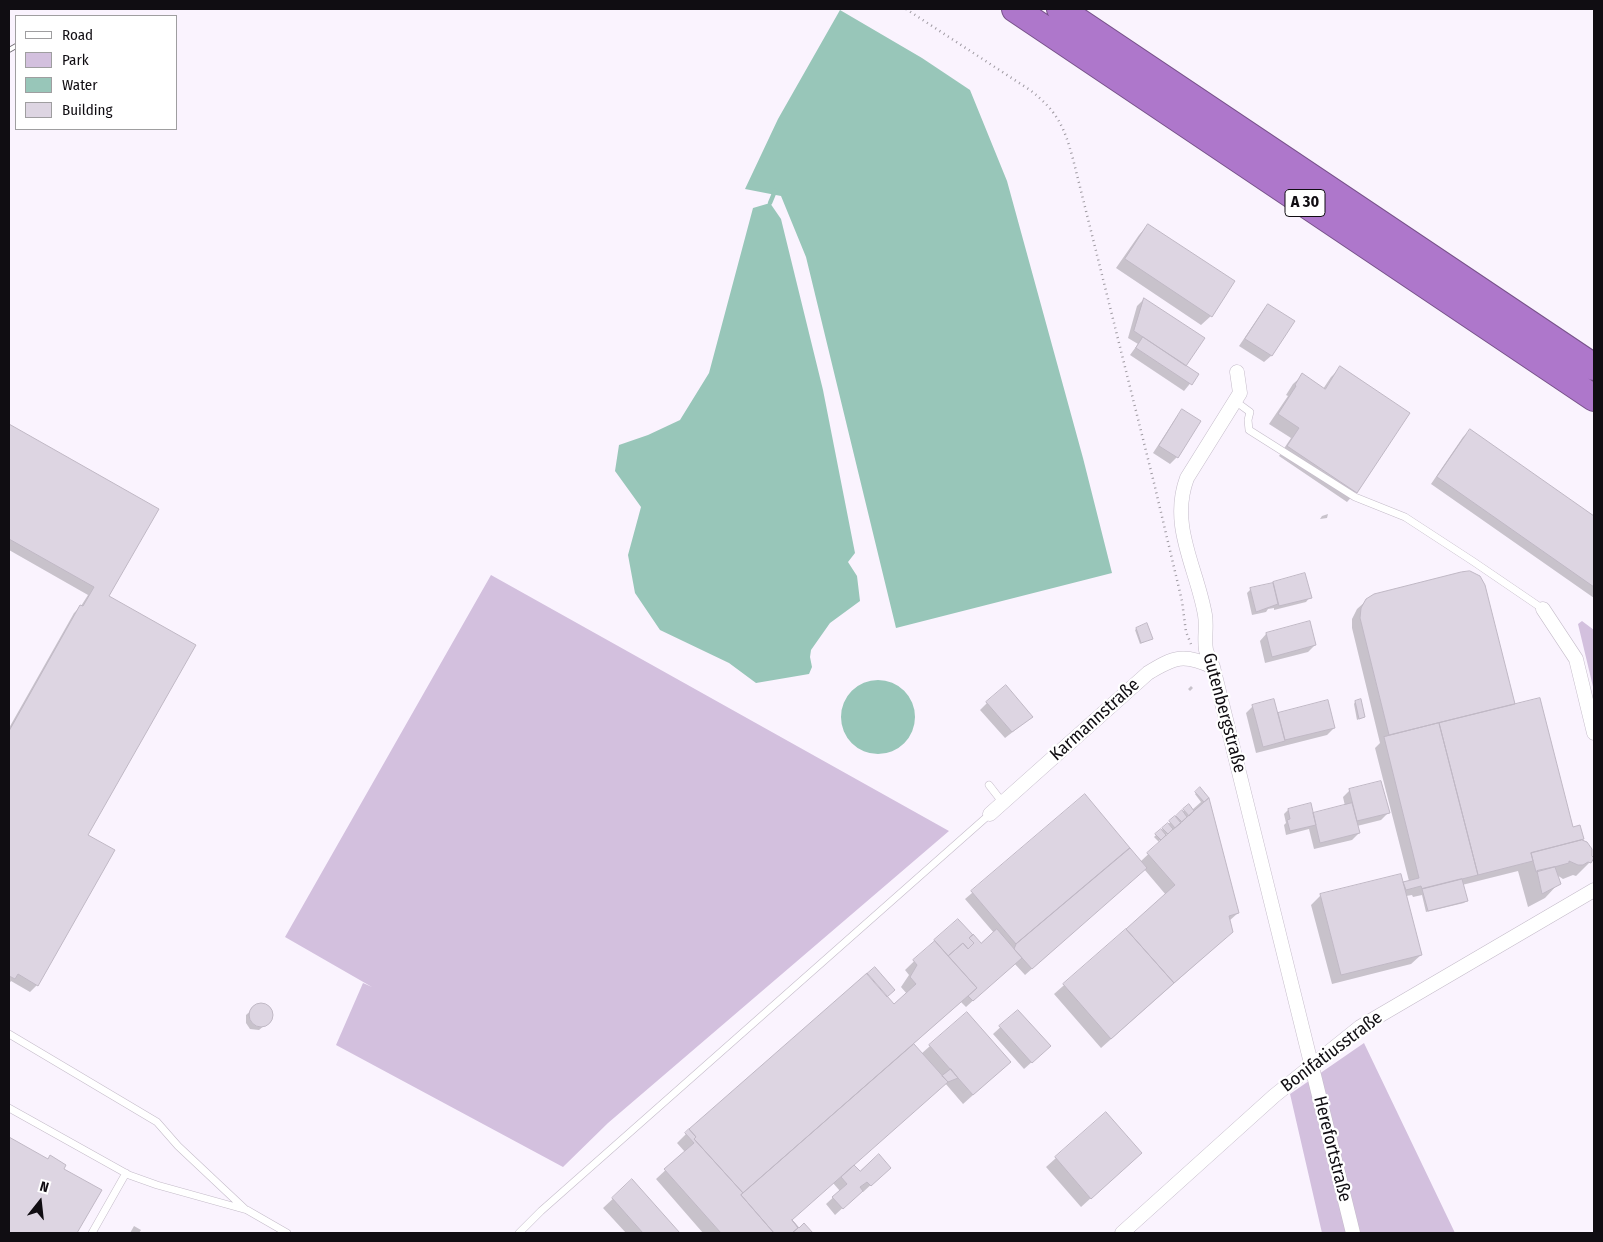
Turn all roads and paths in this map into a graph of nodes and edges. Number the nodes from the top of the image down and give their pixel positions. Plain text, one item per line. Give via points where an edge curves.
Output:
1 (906, 9) edge
2 (1015, 9) edge
3 (1060, 9) edge
4 (1594, 367) edge
5 (1236, 372) dead end
6 (1594, 398) edge
7 (1235, 401) junction
8 (1543, 609) joint
9 (1197, 659) junction
10 (1213, 667) junction
11 (1594, 733) edge
12 (988, 785) dead end
13 (1002, 803) junction
14 (990, 814) joint
15 (1594, 890) edge
16 (9, 1034) edge
17 (1312, 1064) junction
18 (9, 1108) edge
19 (126, 1174) junction
20 (248, 1210) junction
21 (92, 1233) edge
22 (287, 1233) edge
23 (519, 1233) edge
24 (1122, 1233) edge
25 (1353, 1233) edge

1 - 9 path via 1030,90 1046,102 1059,119 1071,152 1154,483 1182,601 1186,632
2 - 6 highway, A 30
3 - 4 highway, A 30
5 - 7 street, Gutenbergstraße via 1240,393
7 - 8 lane via 1250,412 1249,430 1355,497 1405,517
7 - 10 street, Gutenbergstraße via 1187,478 1180,511 1204,614 1206,648
8 - 11 street via 1576,659
9 - 10 street, Karmannstraße
9 - 13 street, Karmannstraße via 1170,660 1148,673
10 - 17 street, Gutenbergstraße
12 - 13 lane
13 - 14 street, Karmannstraße
14 - 23 lane
15 - 17 street, Bonifatiusstraße via 1360,1027
16 - 20 lane via 157,1122 178,1146
17 - 24 street, Bonifatiusstraße
17 - 25 street, Herefortstraße
18 - 19 lane
19 - 20 lane
19 - 21 lane
20 - 22 lane

